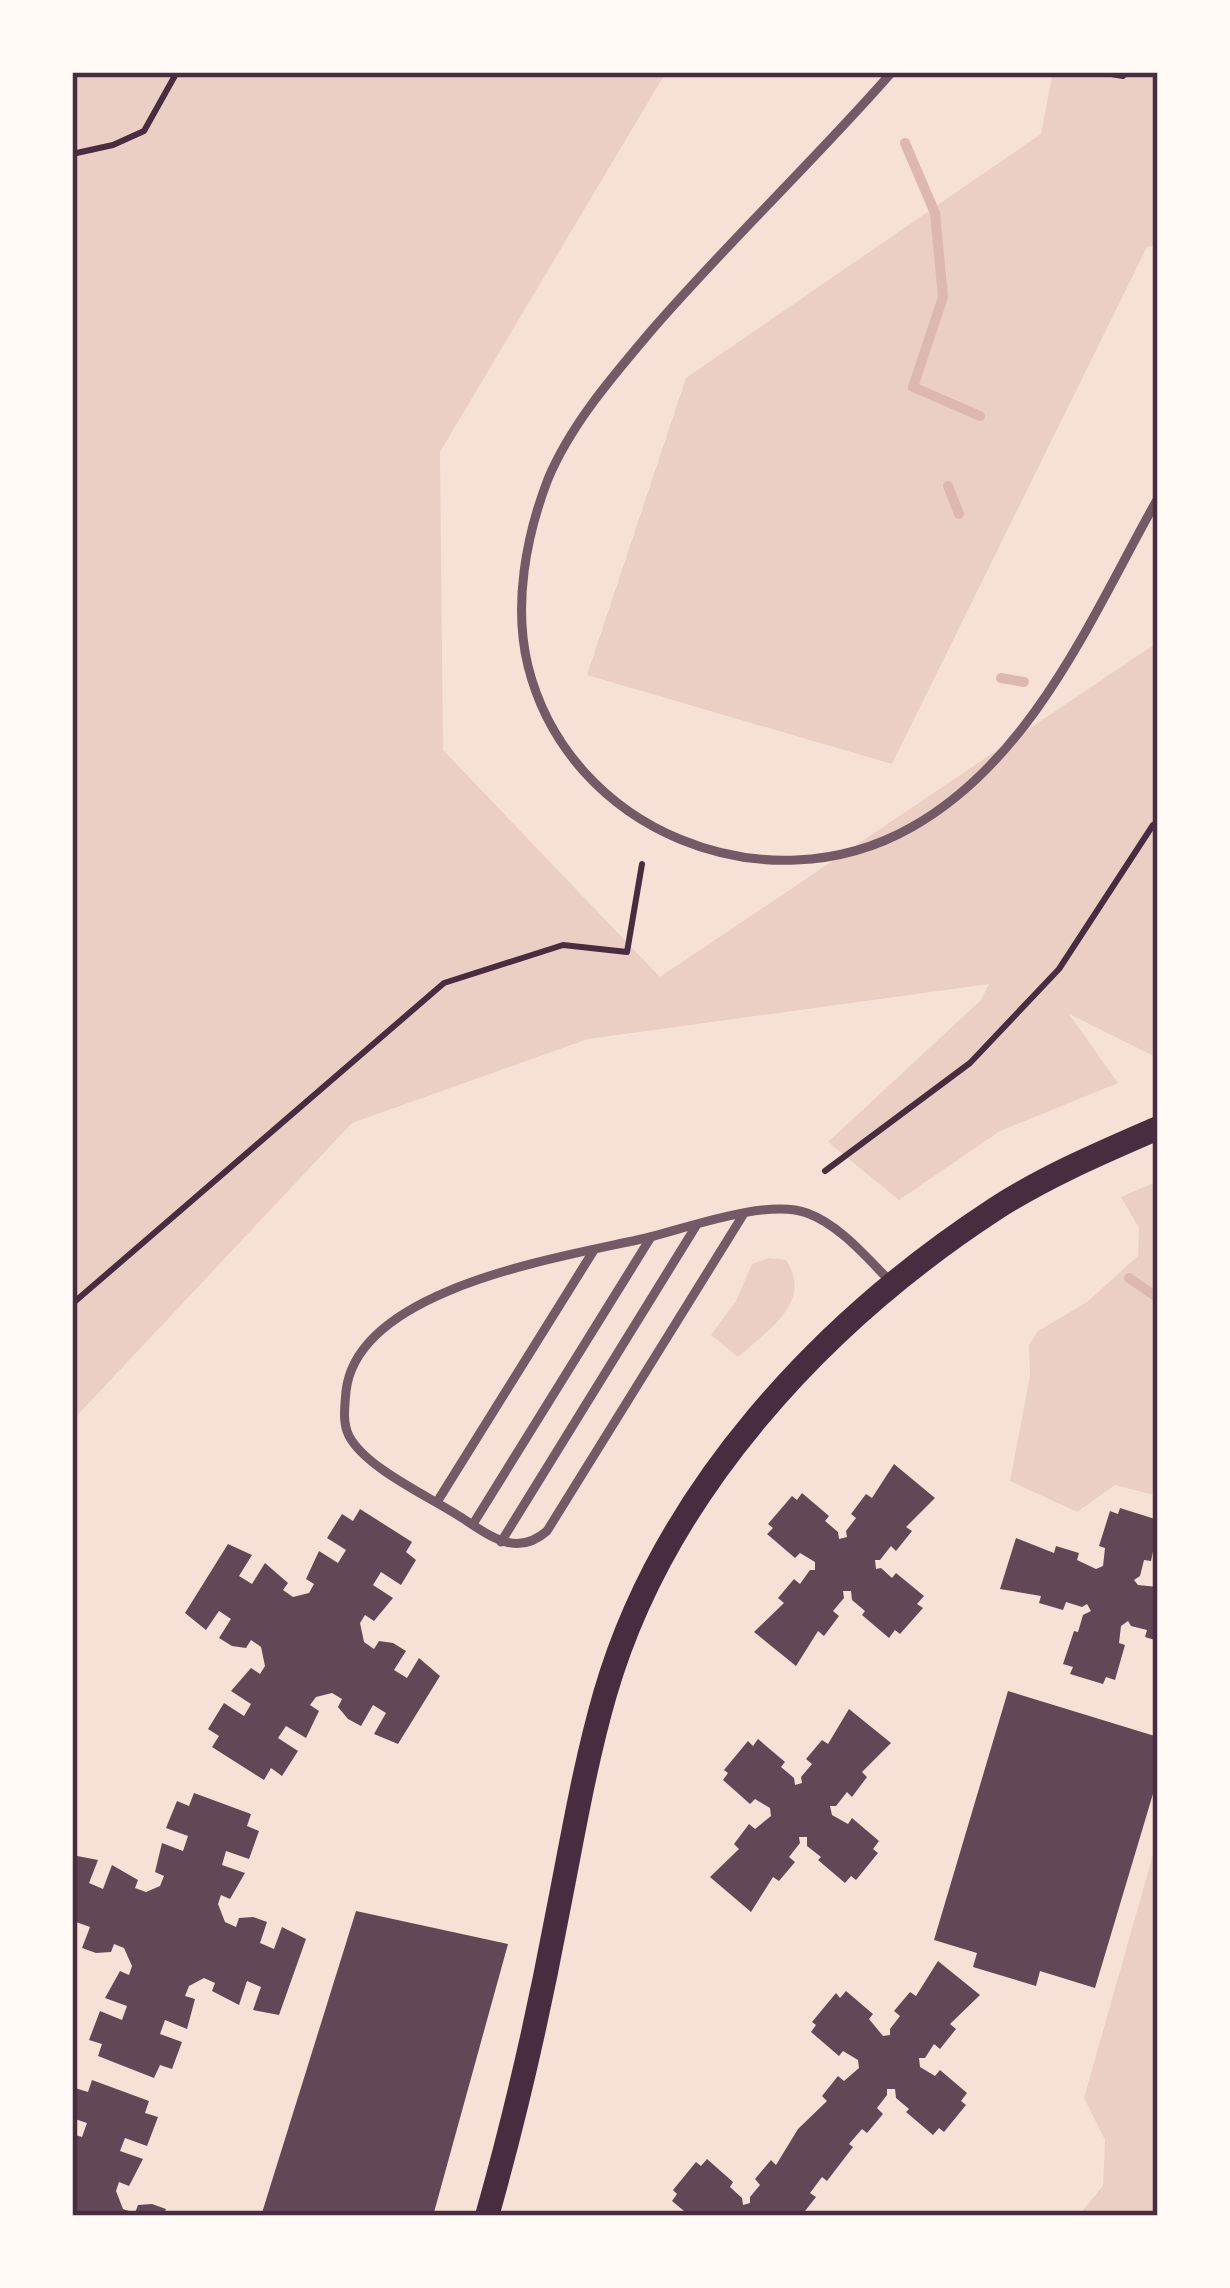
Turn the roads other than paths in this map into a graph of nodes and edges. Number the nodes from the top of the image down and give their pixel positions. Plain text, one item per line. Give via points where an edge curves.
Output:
1 (892, 72) edge
2 (1158, 498) edge
3 (1148, 1133) edge
4 (743, 1215) junction
5 (696, 1226) junction
6 (651, 1237) junction
7 (594, 1250) junction
8 (892, 1283) junction
9 (437, 1502) junction
10 (473, 1524) junction
11 (501, 1542) junction
12 (487, 2216) edge

1 - 2 lane via 616,372 551,473 526,553 522,602 527,661 569,752 636,817 732,857 844,854 890,838 940,809 1027,721
3 - 8 main road via 998,1207
4 - 5 lane
4 - 8 lane via 808,1213
4 - 11 lane via 547,1531 526,1544
5 - 6 lane
5 - 11 lane
6 - 7 lane
6 - 10 lane
7 - 9 lane
7 - 9 lane via 434,1295 362,1351 348,1375 347,1434 374,1462
8 - 12 main road via 741,1437 680,1529 627,1633 585,1774
9 - 10 lane
10 - 11 lane

